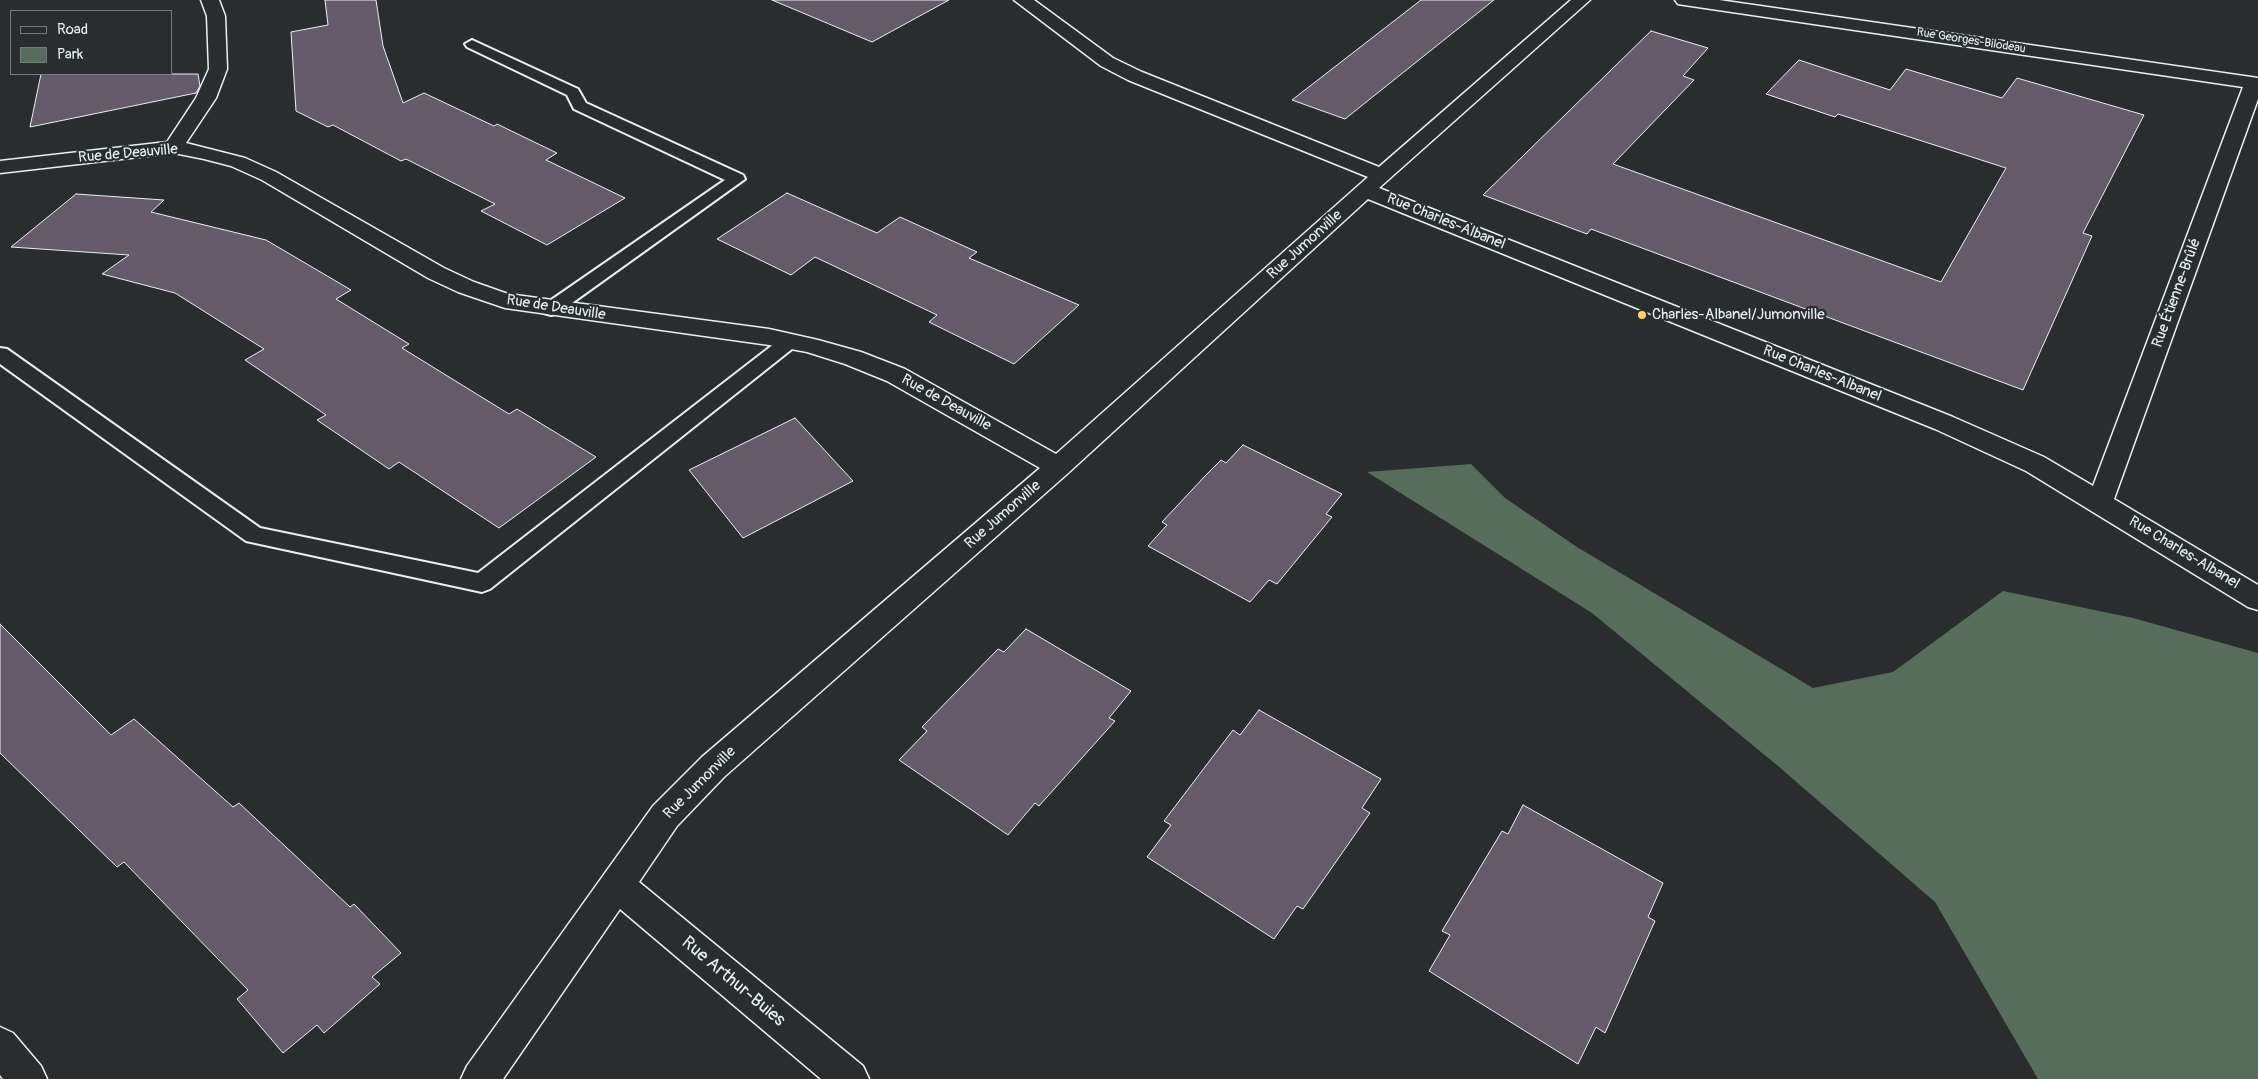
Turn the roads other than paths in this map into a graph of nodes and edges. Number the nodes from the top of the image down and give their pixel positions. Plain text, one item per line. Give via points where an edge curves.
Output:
1 (210, 0) edge
2 (1023, 0) edge
3 (1582, 0) edge
4 (1684, 0) edge
5 (472, 44) dead end
6 (2256, 84) edge
7 (174, 147) junction
8 (0, 167) edge
9 (1373, 182) junction
10 (551, 309) junction
11 (790, 341) junction
12 (0, 354) edge
13 (1058, 467) junction
14 (2100, 502) junction
15 (2258, 599) edge
16 (617, 885) junction
17 (0, 1046) edge
18 (28, 1079) edge
19 (480, 1079) edge
20 (850, 1079) edge

1 - 7 street via 216,16 218,70 206,98
2 - 9 street, Rue Charles-Albanel via 1107,62
3 - 9 street, Rue Jumonville
4 - 6 street, Rue Georges-Bilodeau
5 - 10 lane via 574,92 580,106 737,179
6 - 14 street, Rue Étienne-Brûlé
7 - 8 street, Rue de Deauville
7 - 10 street, Rue de Deauville via 238,162 269,176 436,274 466,287 505,301
9 - 13 street, Rue Jumonville
9 - 14 street, Rue Charles-Albanel via 1944,423 2035,464
10 - 11 street, Rue de Deauville
11 - 12 lane via 482,583 254,535
11 - 13 street, Rue de Deauville via 853,358 896,375
13 - 16 street, Rue Jumonville via 713,767 665,816
14 - 15 street, Rue Charles-Albanel
16 - 19 street, Rue Jumonville
16 - 20 street, Rue Arthur-Buies
17 - 18 street

